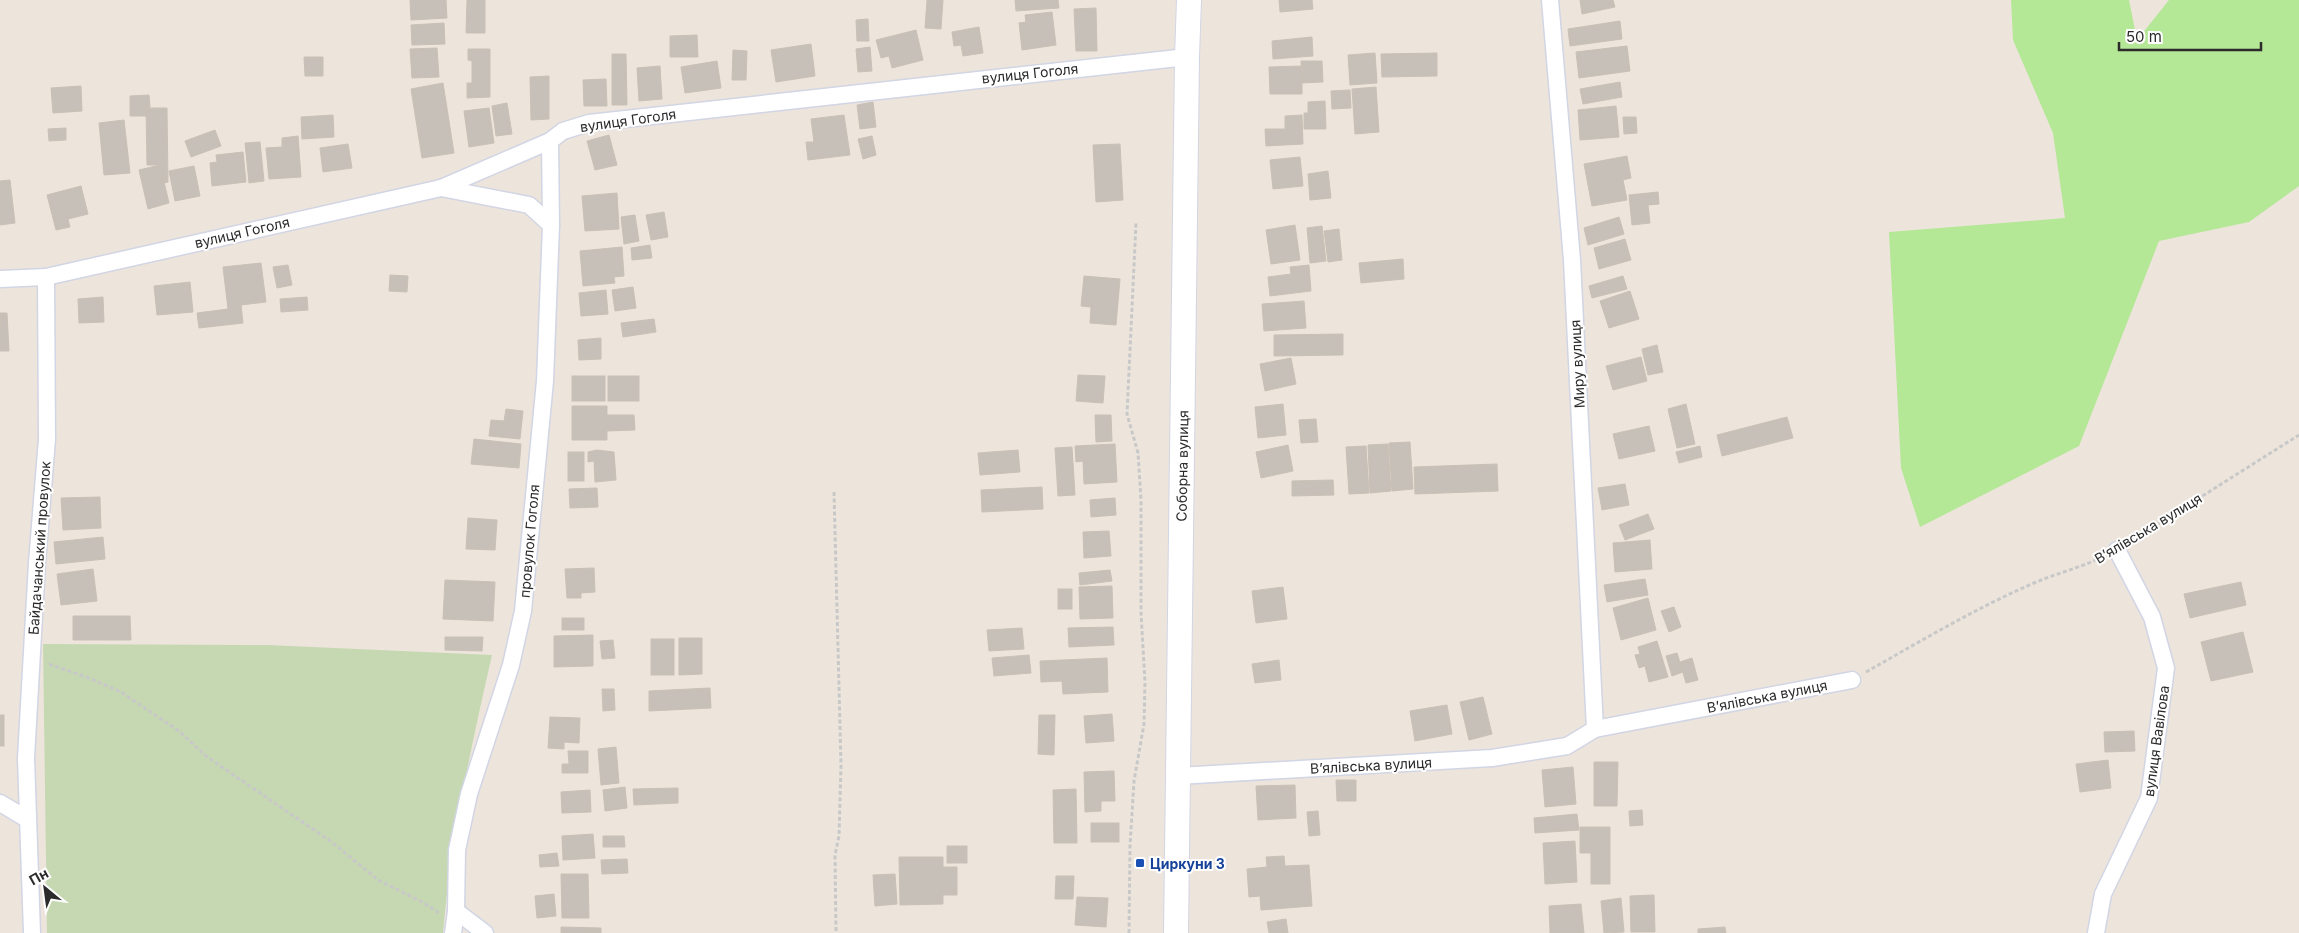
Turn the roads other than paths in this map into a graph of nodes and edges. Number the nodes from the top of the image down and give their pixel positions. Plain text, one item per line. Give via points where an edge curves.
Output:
1 (1189, 0) edge
2 (1550, 0) edge
3 (1187, 57) junction
4 (550, 140) junction
5 (441, 188) junction
6 (551, 225) junction
7 (46, 277) junction
8 (0, 279) edge
9 (2117, 550) road end
10 (1852, 680) road end
11 (1595, 729) junction
12 (1178, 776) junction
13 (0, 803) edge
14 (27, 819) junction
15 (455, 923) edge
16 (32, 933) edge
17 (485, 933) edge
18 (1176, 933) edge
19 (2096, 933) edge

1 - 3 street, Соборна вулиця
2 - 11 street, Миру вулиця via 1572,260
3 - 4 street, вулиця Гоголя via 589,123 564,131
3 - 12 street, Соборна вулиця
4 - 5 street, вулиця Гоголя
4 - 6 street, провулок Гоголя
5 - 6 street via 530,205
5 - 7 street, вулиця Гоголя
6 - 15 street, провулок Гоголя via 545,381 523,611 511,665 469,794 457,850
7 - 8 street, вулиця Гоголя
7 - 14 street, Байдачанський провулок via 47,439 26,758
9 - 19 street, вулиця Вавілова via 2152,617 2166,668 2149,798 2103,894
10 - 11 street, В’ялівська вулиця
11 - 12 street, В’ялівська вулиця via 1566,746 1492,758
12 - 18 street, Соборна вулиця
13 - 14 street
14 - 16 street, Байдачанський провулок
15 - 17 street

